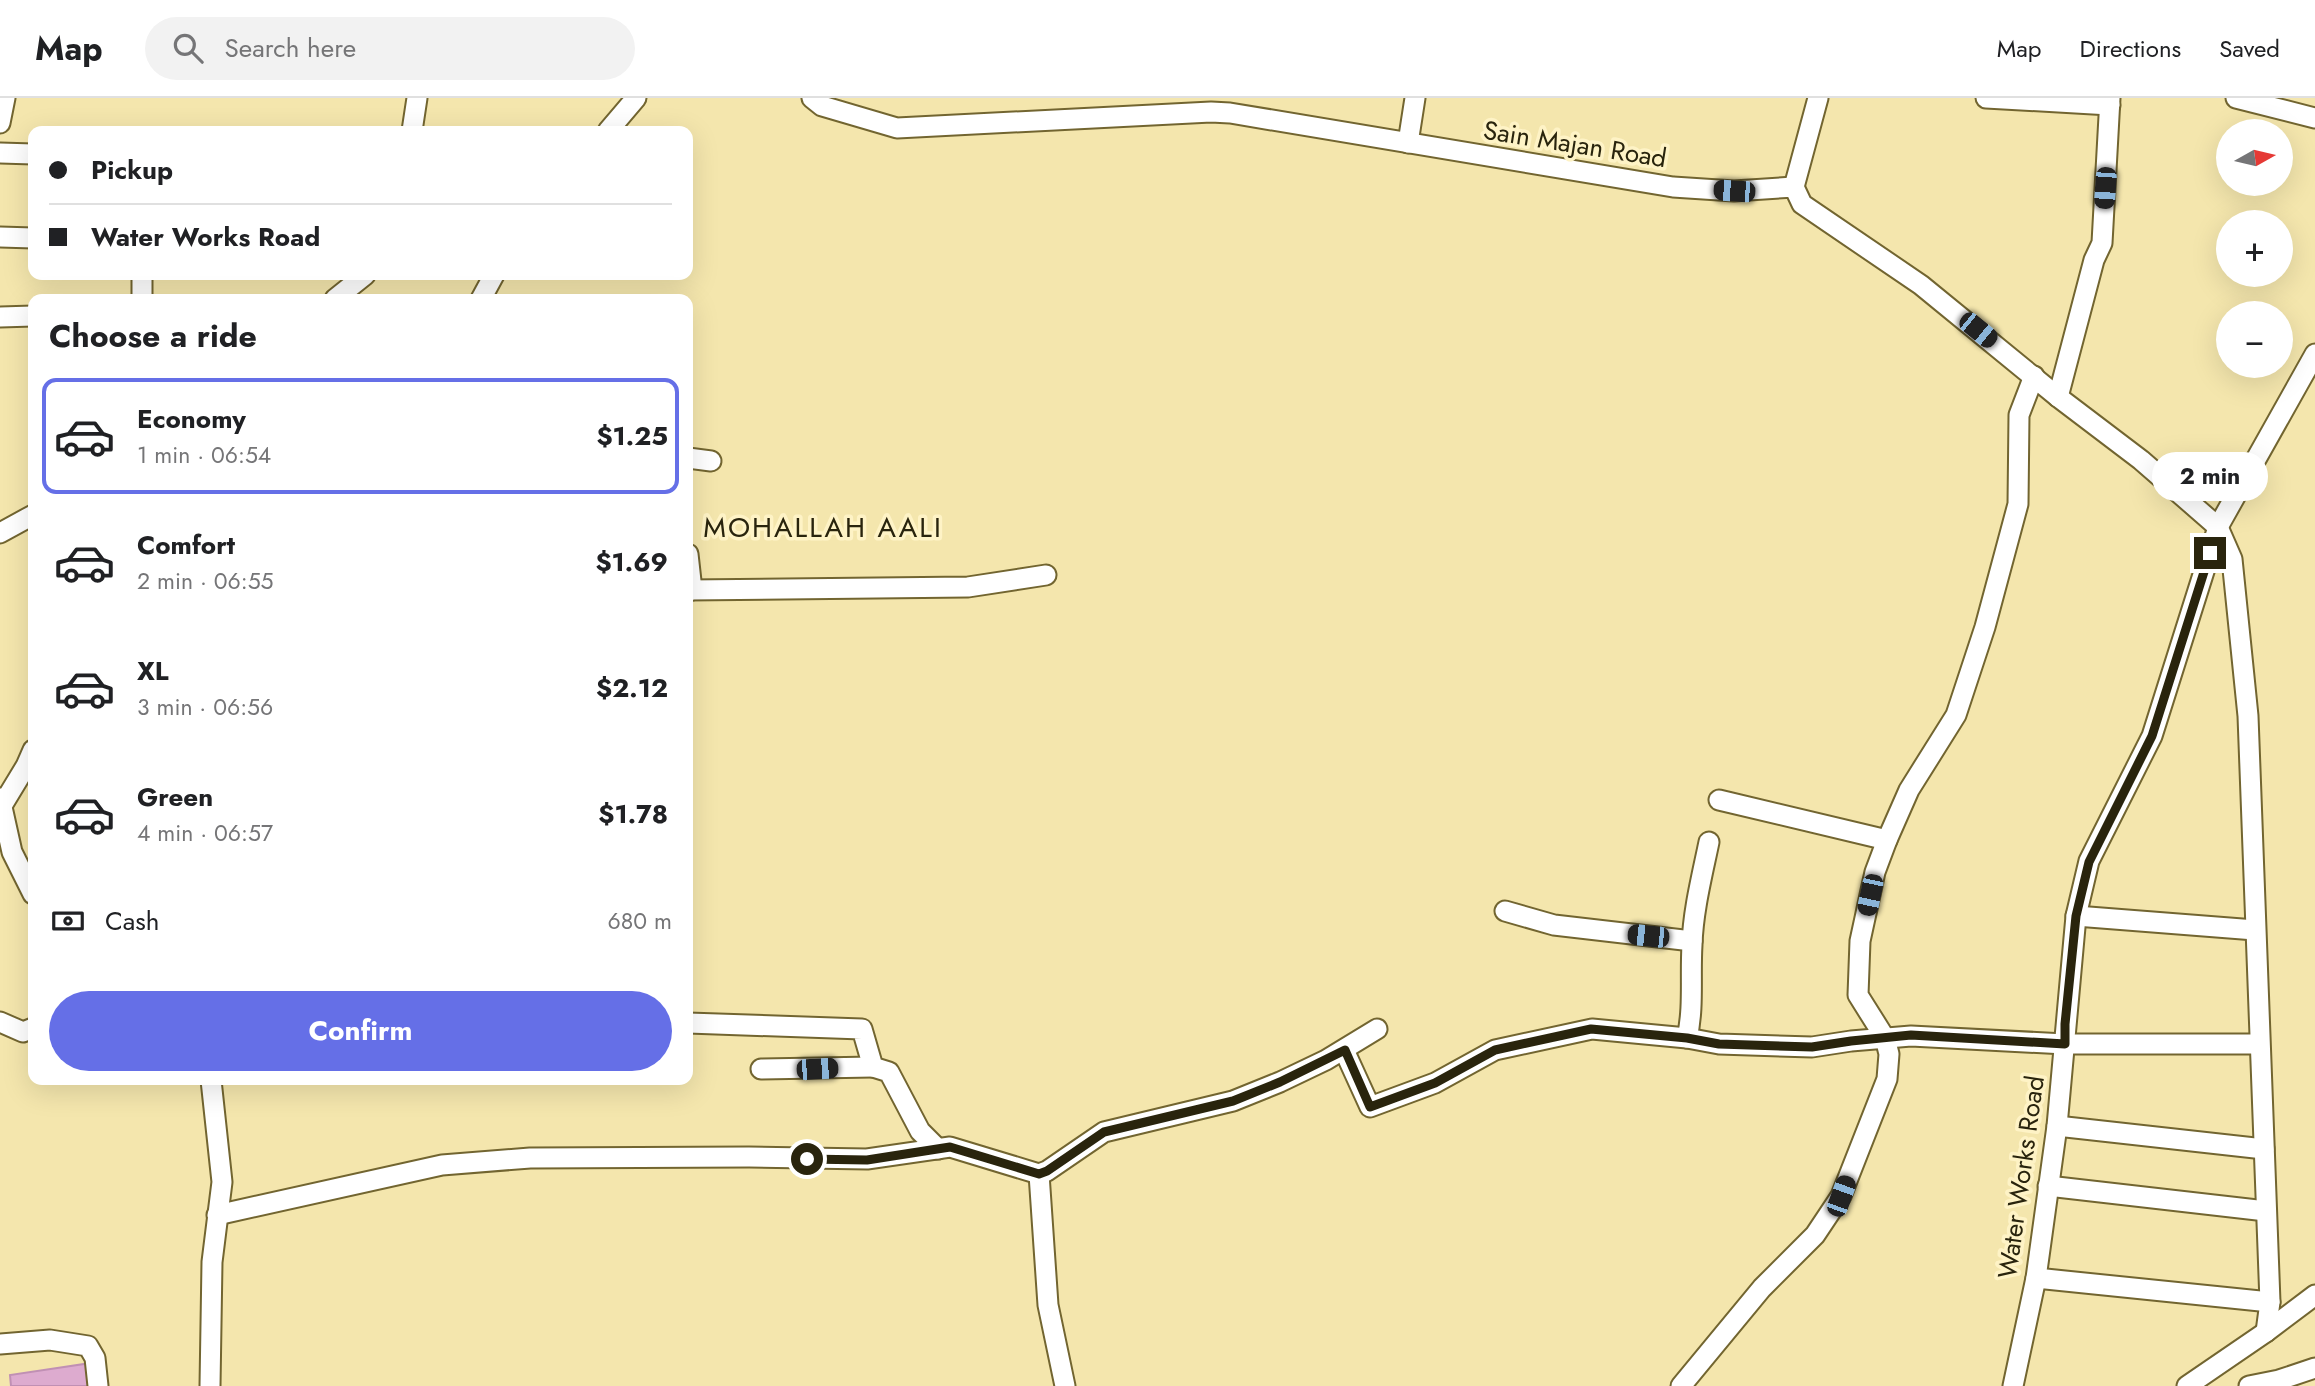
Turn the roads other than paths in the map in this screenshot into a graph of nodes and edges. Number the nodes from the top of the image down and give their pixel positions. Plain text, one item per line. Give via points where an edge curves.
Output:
1 (5, 98) edge
2 (417, 98) edge
3 (636, 98) edge
4 (812, 98) edge
5 (1415, 98) edge
6 (1818, 98) edge
7 (1986, 98) edge
8 (2236, 98) edge
9 (2110, 101) edge
10 (2315, 118) edge
11 (0, 123) edge
12 (413, 126) edge
13 (612, 126) edge
14 (1408, 143) junction
15 (0, 153) edge
16 (28, 154) edge
17 (1794, 187) junction
18 (0, 237) edge
19 (28, 238) edge
20 (359, 280) edge
21 (341, 294) edge
22 (28, 316) edge
23 (0, 317) edge
24 (2315, 354) edge
25 (2309, 372) edge
26 (2034, 376) junction
27 (2058, 397) junction
28 (693, 459) edge
29 (711, 461) dead end
30 (28, 518) edge
31 (2218, 527) junction
32 (0, 533) edge
33 (1046, 575) dead end
34 (693, 590) edge
35 (28, 761) edge
36 (1719, 800) dead end
37 (1, 801) edge
38 (1886, 840) junction
39 (1709, 842) dead end
40 (6, 855) edge
41 (28, 887) edge
42 (1505, 911) dead end
43 (2076, 916) junction
44 (2255, 930) junction
45 (1692, 941) junction
46 (0, 1022) edge
47 (693, 1023) edge
48 (1377, 1029) dead end
49 (28, 1030) edge
50 (1687, 1038) junction
51 (1885, 1038) junction
52 (2065, 1044) junction
53 (2259, 1044) junction
54 (1345, 1050) junction
55 (873, 1067) junction
56 (761, 1069) dead end
57 (212, 1085) edge
58 (2057, 1126) junction
59 (938, 1149) junction
60 (2264, 1149) junction
61 (1039, 1174) junction
62 (2048, 1186) junction
63 (2266, 1211) junction
64 (217, 1214) junction
65 (2036, 1279) junction
66 (2315, 1295) edge
67 (2270, 1302) junction
68 (2266, 1332) junction
69 (0, 1344) edge
70 (2315, 1368) edge
71 (2278, 1383) edge
72 (98, 1386) edge
73 (211, 1386) edge
74 (1065, 1386) edge
75 (1681, 1386) edge
76 (2013, 1386) edge
77 (2187, 1386) edge
78 (2249, 1386) edge

1 - 11 street
2 - 12 street
3 - 13 street
4 - 14 street, Sain Majan Road via 822,106 897,128 1211,112
5 - 14 street
6 - 17 street
7 - 9 street
8 - 10 street
9 - 27 street via 2102,243
14 - 17 street, Sain Majan Road via 1673,187 1734,191
15 - 16 street
17 - 26 street via 1802,204 1921,285
18 - 19 street
20 - 21 street
22 - 23 street
24 - 25 street, Water Works Road
25 - 31 street, Water Works Road
26 - 27 street
26 - 38 street via 2019,415 2018,504 1985,627 1956,715 1909,790
27 - 31 street
28 - 29 street
30 - 32 street
31 - 43 street, Water Works Road via 2152,736 2089,862
31 - 44 street via 2232,559 2248,716
33 - 34 street via 968,587
35 - 37 street
36 - 38 street
37 - 40 street
38 - 51 street via 1860,941 1858,995
39 - 45 street
40 - 41 street
42 - 45 street via 1555,925
43 - 44 street
43 - 52 street, Water Works Road
44 - 53 street
45 - 50 street
46 - 49 street
47 - 55 street via 862,1029
48 - 54 street
50 - 51 street via 1719,1044 1812,1047
50 - 54 street via 1591,1029 1507,1047 1435,1083 1370,1107
51 - 52 street via 1911,1035
51 - 75 street via 1887,1079 1841,1196 1815,1235 1762,1288
52 - 53 street
52 - 58 street, Water Works Road
53 - 60 street
54 - 61 street via 1233,1101 1104,1132
55 - 56 street
55 - 59 street via 888,1072 920,1131
57 - 64 street via 222,1182
58 - 60 street
58 - 62 street, Water Works Road
59 - 61 street via 950,1147
59 - 64 street via 867,1160 556,1158 442,1165
60 - 63 street
61 - 74 street via 1048,1305
62 - 63 street
62 - 65 street, Water Works Road
63 - 67 street
64 - 73 street
65 - 67 street
65 - 76 street, Water Works Road
66 - 68 street
67 - 68 street
68 - 77 street
69 - 72 street via 50,1340 88,1346 95,1358
70 - 71 street
71 - 78 street

